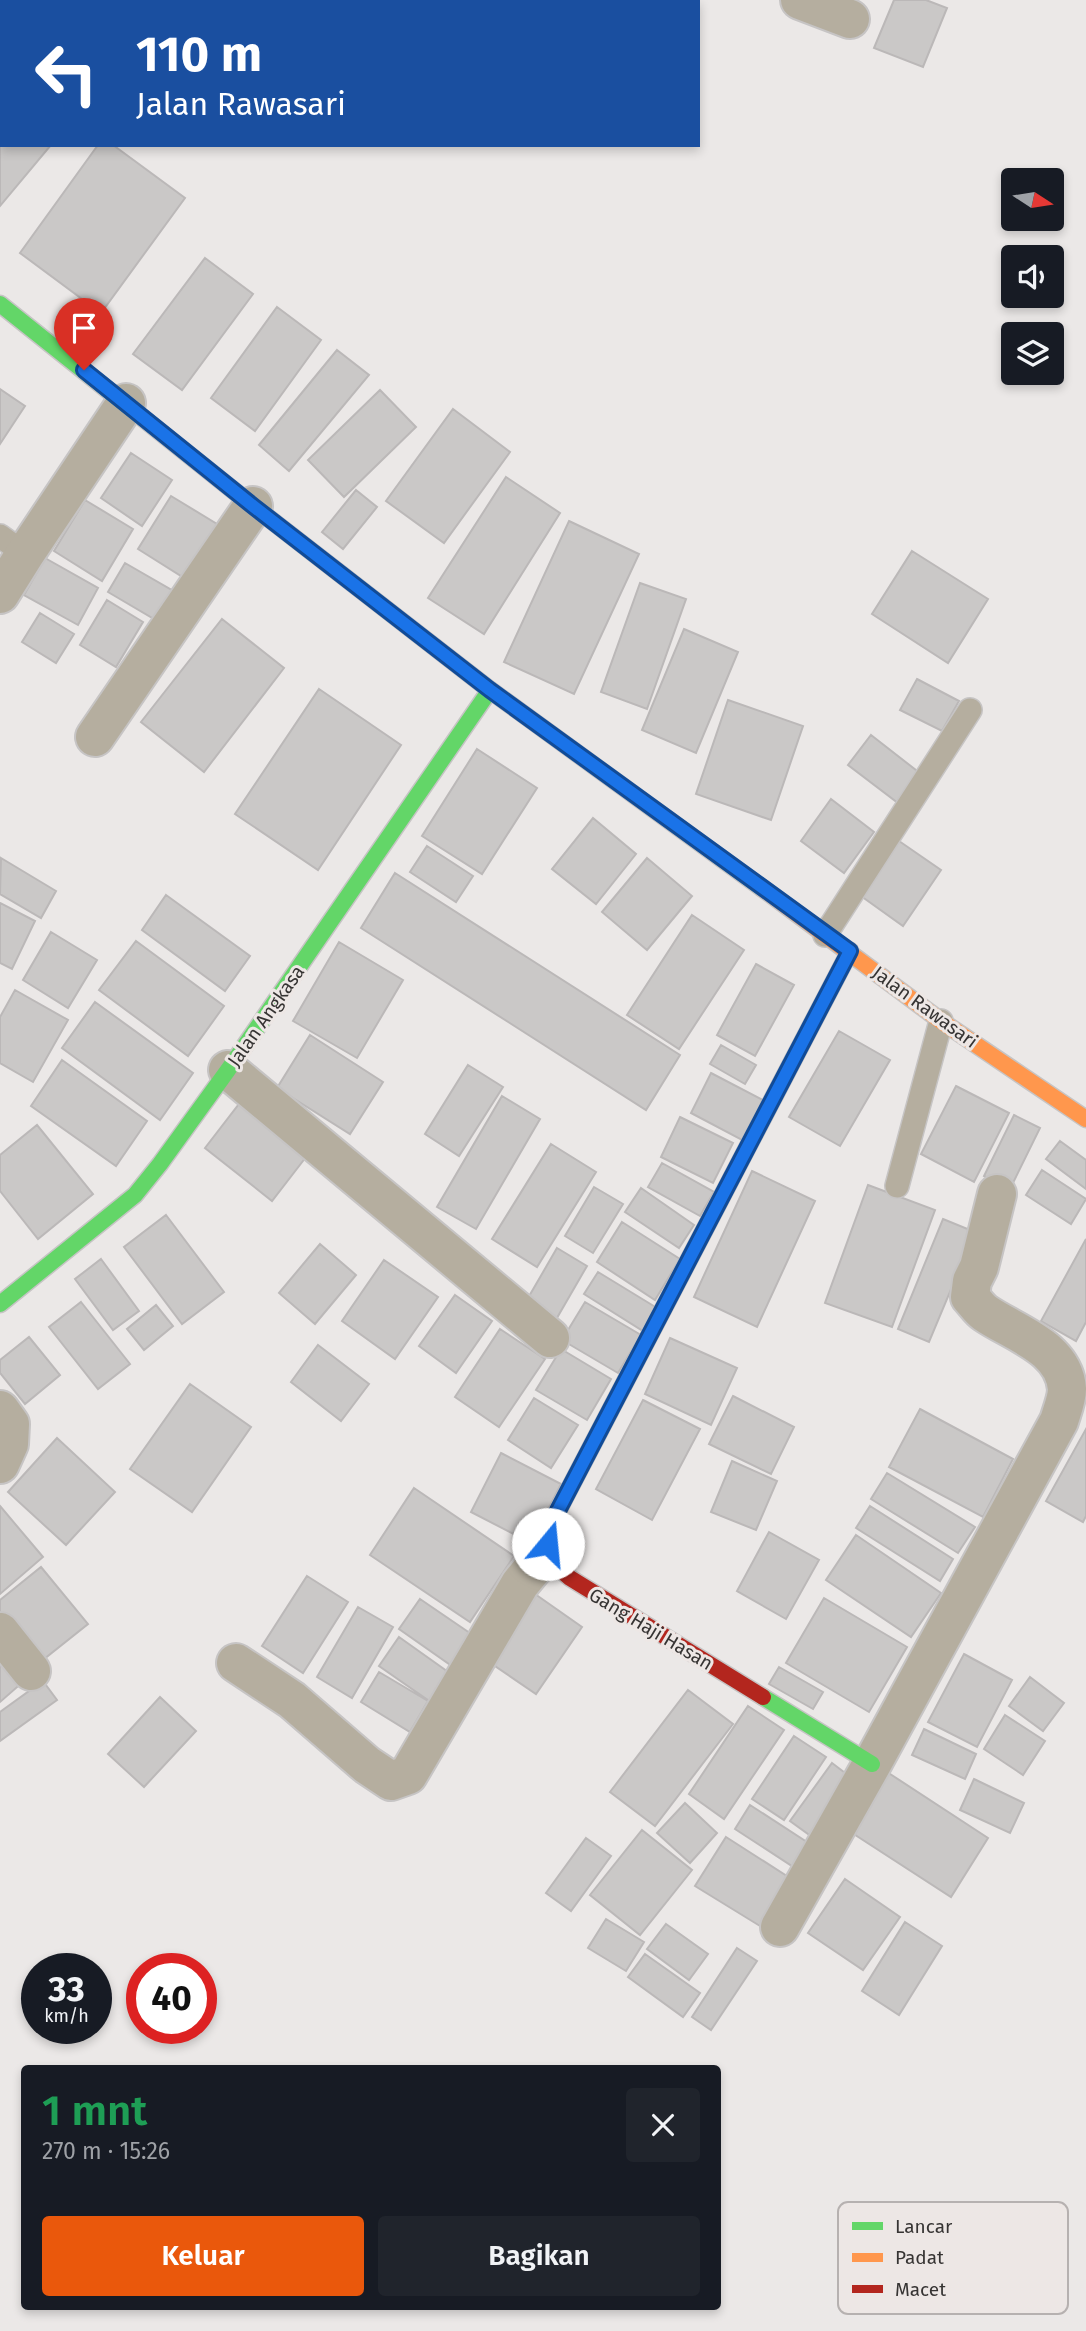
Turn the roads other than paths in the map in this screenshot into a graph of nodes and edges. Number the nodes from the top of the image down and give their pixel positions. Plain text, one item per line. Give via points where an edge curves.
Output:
1 (800, 0) edge
2 (850, 19) dead end
3 (0, 304) edge
4 (126, 403) junction
5 (253, 506) junction
6 (12, 545) edge
7 (0, 594) edge
8 (490, 690) junction
9 (970, 710) dead end
10 (95, 737) dead end
11 (825, 934) junction
12 (850, 951) junction
13 (942, 1021) junction
14 (228, 1070) junction
15 (1086, 1119) edge
16 (897, 1186) dead end
17 (997, 1194) dead end
18 (0, 1304) edge
19 (550, 1338) dead end
20 (0, 1410) edge
21 (0, 1464) edge
22 (548, 1550) junction
23 (0, 1632) edge
24 (236, 1663) dead end
25 (32, 1671) dead end
26 (872, 1764) junction
27 (780, 1927) dead end

1 - 2 street
3 - 4 street, Jalan Rawasari
4 - 5 street, Jalan Rawasari
4 - 6 street
5 - 8 street, Jalan Rawasari
5 - 10 street
6 - 7 street
8 - 11 street, Jalan Rawasari
8 - 14 street, Jalan Angkasa
9 - 11 lane
11 - 12 street, Jalan Rawasari
12 - 13 street, Jalan Rawasari
12 - 22 street via 551,1524
13 - 15 street, Jalan Rawasari
13 - 16 lane
14 - 18 street, Jalan Angkasa via 135,1195
14 - 19 street
17 - 26 street via 970,1297 983,1312 1033,1340 1059,1365 1066,1380 1065,1403
20 - 21 street via 10,1424 9,1444
22 - 24 street via 520,1584 408,1775 391,1781 292,1700
22 - 26 street, Gang Haji Hasan via 561,1571 579,1585
23 - 25 street
26 - 27 street

